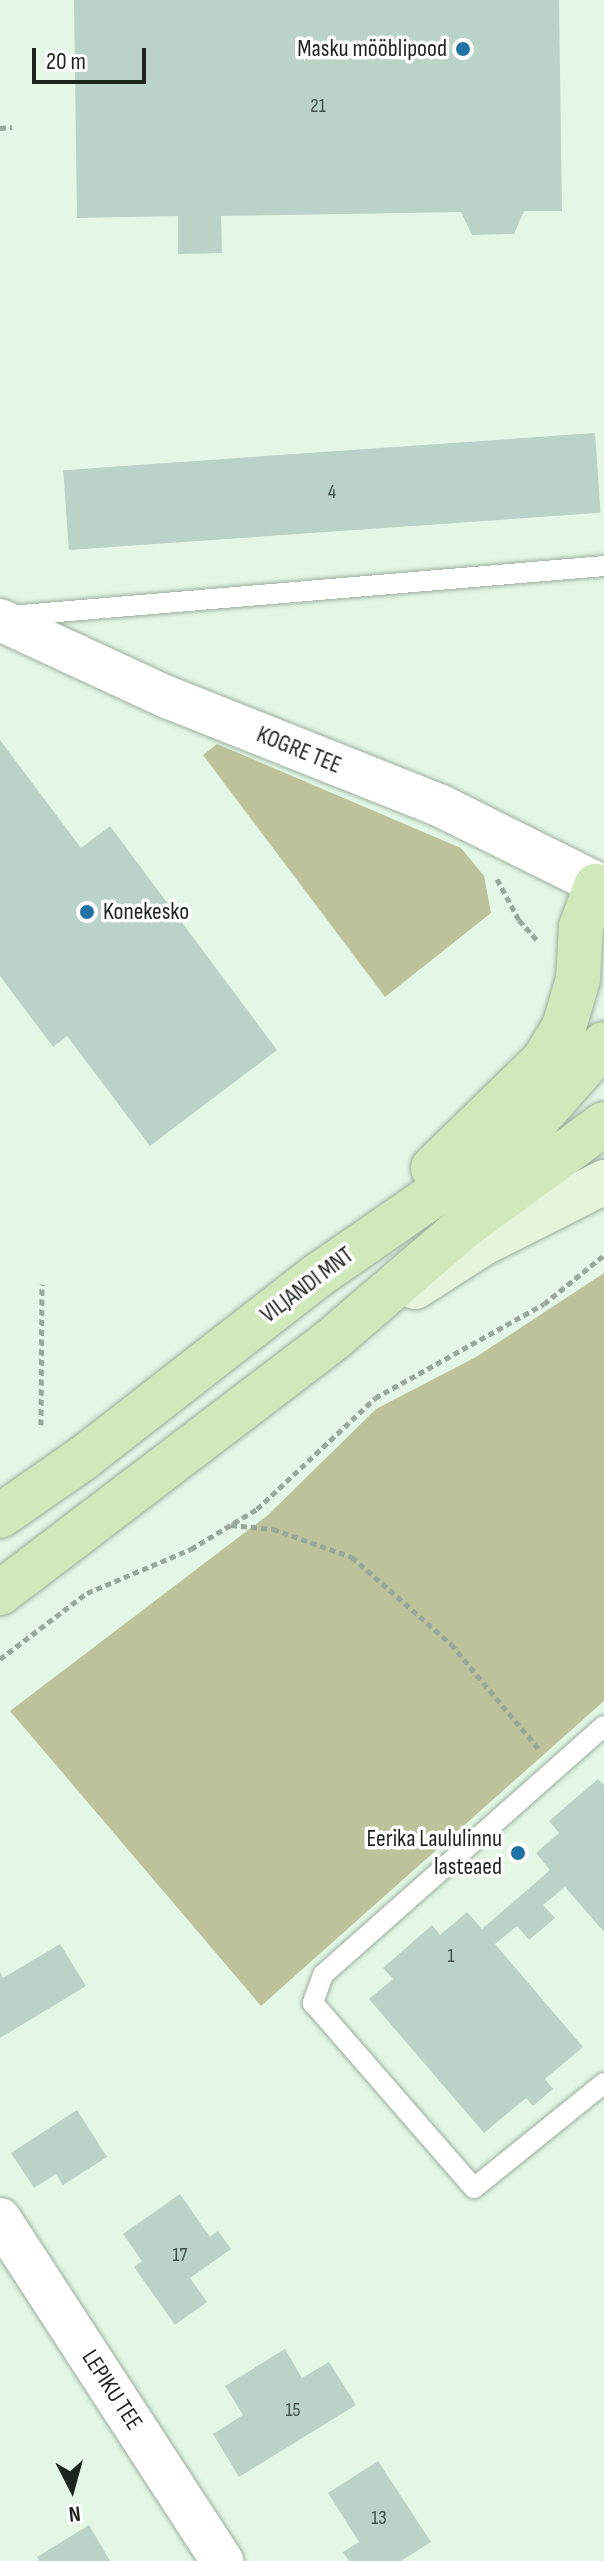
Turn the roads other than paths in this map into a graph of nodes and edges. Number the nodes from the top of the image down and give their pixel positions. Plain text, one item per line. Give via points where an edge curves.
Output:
1 (604, 566) edge
2 (0, 618) edge
3 (601, 884) edge
4 (604, 930) edge
5 (604, 1044) edge
6 (604, 1124) edge
7 (604, 1182) edge
8 (317, 1276) junction
9 (332, 1340) junction
10 (0, 1516) edge
11 (0, 1593) edge
12 (604, 1726) edge
13 (604, 2083) edge
14 (0, 2219) edge
15 (222, 2561) edge

1 - 2 lane
2 - 3 street, KOGRE TEE via 167,697 441,806
3 - 4 street via 599,919
3 - 8 main road via 581,927 578,979 564,1027 544,1060
5 - 8 main road, VILJANDI MNT via 528,1130
6 - 9 main road via 462,1228
7 - 9 street via 482,1244
8 - 10 main road, VILJANDI MNT via 82,1459
9 - 11 main road
12 - 13 lane via 323,1975 313,2003 474,2188
14 - 15 street, LEPIKU TEE

